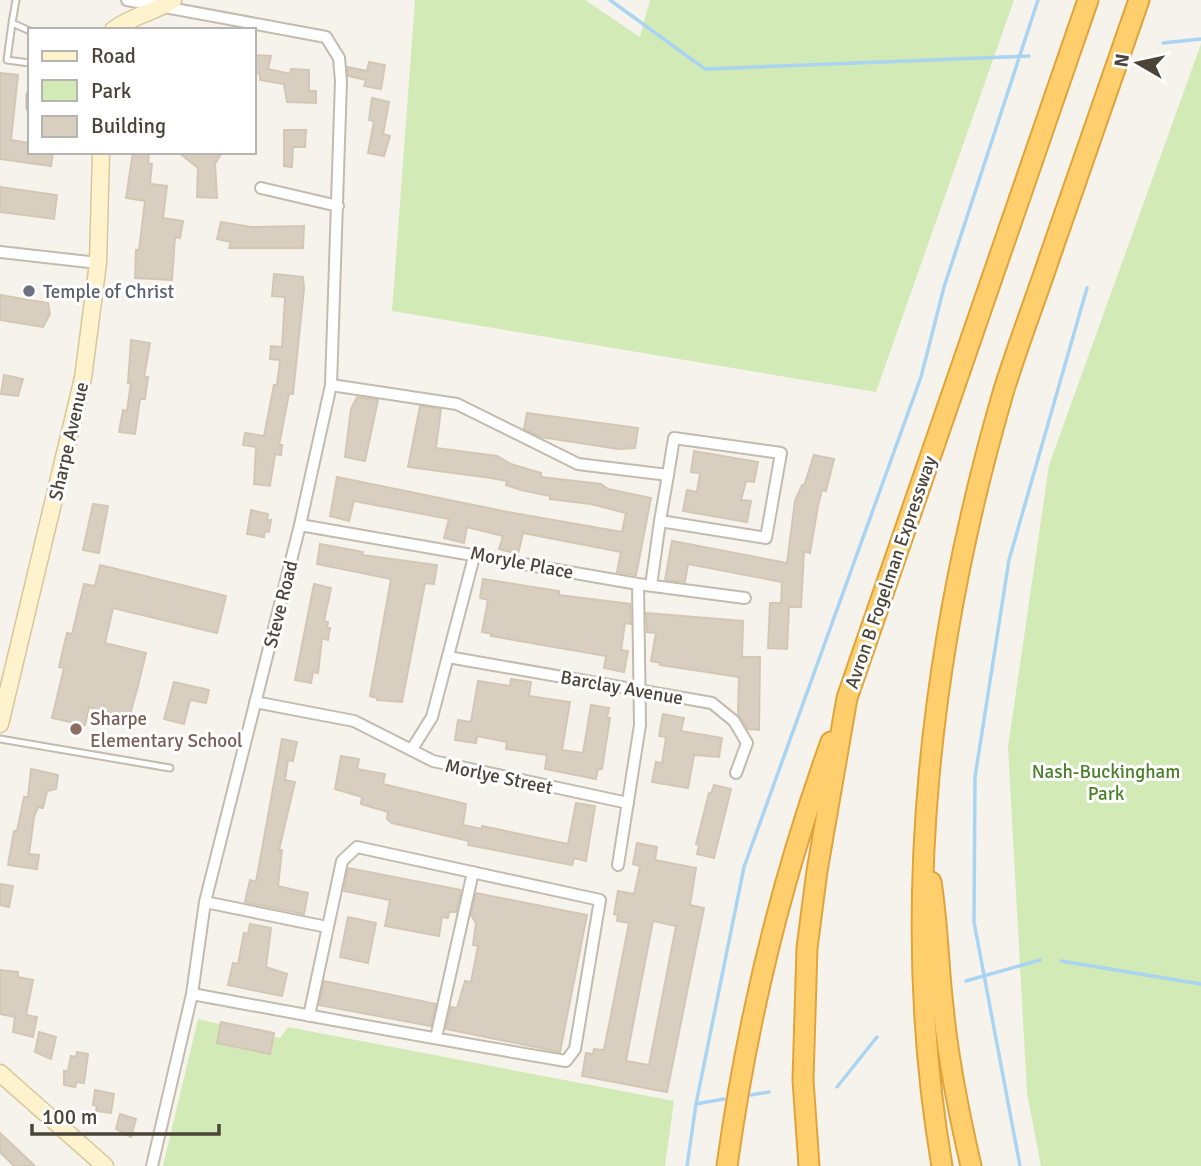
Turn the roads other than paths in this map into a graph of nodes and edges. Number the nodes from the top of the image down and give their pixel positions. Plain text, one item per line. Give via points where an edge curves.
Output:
1 (16, 0) edge
2 (127, 0) edge
3 (1088, 0) edge
4 (1139, 0) edge
5 (168, 4) edge
6 (12, 23) junction
7 (116, 28) edge
8 (28, 30) edge
9 (28, 63) edge
10 (101, 154) edge
11 (261, 188) dead end
12 (338, 206) junction
13 (0, 252) edge
14 (98, 263) junction
15 (331, 386) junction
16 (668, 475) junction
17 (660, 521) junction
18 (300, 524) junction
19 (475, 553) junction
20 (638, 584) junction
21 (651, 586) junction
22 (746, 597) dead end
23 (448, 657) junction
24 (638, 690) junction
25 (847, 698) junction
26 (255, 702) junction
27 (0, 724) edge
28 (0, 739) edge
29 (412, 749) junction
30 (170, 768) dead end
31 (736, 773) dead end
32 (628, 803) junction
33 (926, 854) junction
34 (618, 864) dead end
35 (473, 872) junction
36 (205, 902) junction
37 (327, 927) junction
38 (192, 994) junction
39 (309, 1016) junction
40 (436, 1038) junction
41 (0, 1073) edge
42 (105, 1166) edge
43 (152, 1166) edge
44 (727, 1166) edge
45 (809, 1166) edge
46 (942, 1166) edge
47 (971, 1166) edge

1 - 6 lane
2 - 5 street
3 - 25 highway, Avron B Fogelman Expressway
4 - 33 highway via 1004,390 974,503 936,719
5 - 7 street via 131,16
5 - 12 street, Steve Road via 326,37 338,58 341,80
6 - 8 lane
6 - 9 lane via 7,60
10 - 14 street, Sharpe Avenue
11 - 12 street
12 - 15 street, Steve Road
13 - 14 street
14 - 27 street, Sharpe Avenue via 83,378
15 - 16 street via 457,404 578,464
15 - 18 street, Steve Road
16 - 17 street
16 - 17 street via 674,438 781,453 765,538
17 - 21 street
18 - 19 street, Moryle Place
18 - 26 street, Steve Road
19 - 20 street, Moryle Place
19 - 23 street
20 - 21 street, Moryle Place
20 - 24 street
21 - 22 street, Moryle Place
23 - 24 street, Barclay Avenue
23 - 29 street via 432,717
24 - 31 street, Barclay Avenue via 712,703 747,743
24 - 32 street via 640,725
25 - 44 highway via 804,815 770,937
25 - 45 highway, Avron B Fogelman Expressway via 807,948 803,1080
26 - 29 street, Morlye Street via 354,721
26 - 36 street, Steve Road
28 - 30 lane
29 - 32 street, Morlye Street via 433,761
32 - 34 street
33 - 46 highway via 921,976
33 - 47 highway via 938,920 949,1050
35 - 37 street via 357,847 342,861
35 - 40 street
35 - 40 street via 600,900 575,1049 566,1061
36 - 37 street
36 - 38 street, Steve Road
37 - 39 street
38 - 39 street
38 - 43 street, Steve Road
39 - 40 street
41 - 42 street

